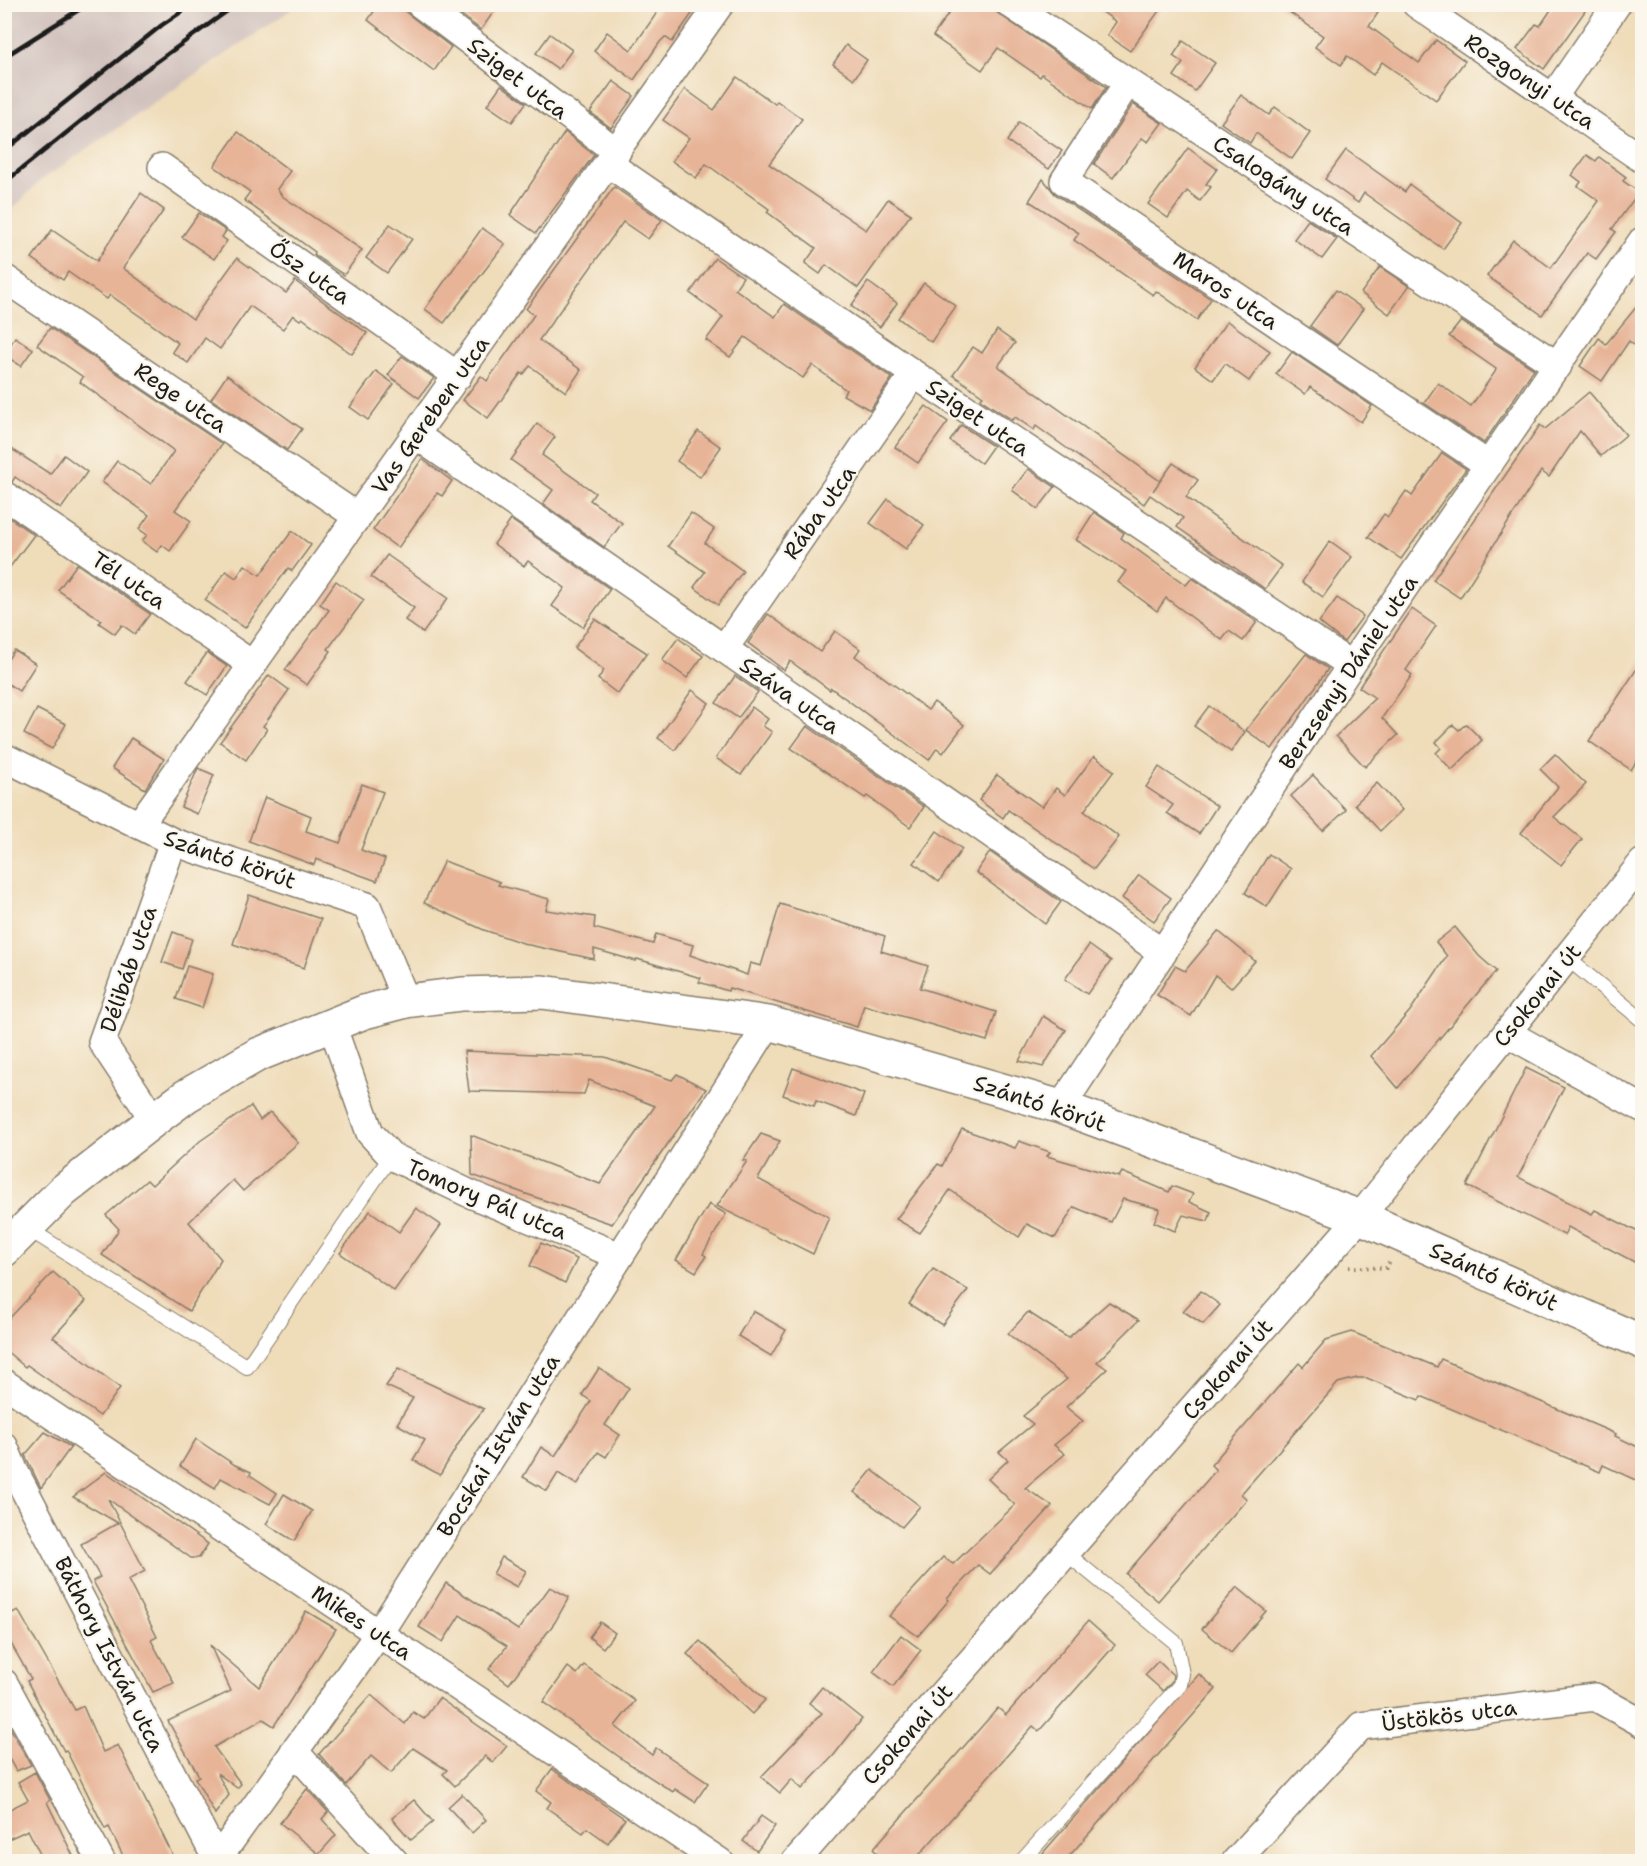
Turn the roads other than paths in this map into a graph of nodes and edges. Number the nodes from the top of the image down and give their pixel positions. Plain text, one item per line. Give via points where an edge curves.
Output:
1 (420, 4) edge
2 (720, 4) edge
3 (1010, 4) edge
4 (1416, 4) edge
5 (1617, 4) edge
6 (1128, 82) junction
7 (1554, 96) junction
8 (613, 158) junction
9 (1642, 159) edge
10 (162, 167) dead end
11 (1642, 241) edge
12 (4, 278) edge
13 (1558, 366) junction
14 (914, 374) junction
15 (458, 376) junction
16 (417, 436) junction
17 (1487, 464) junction
18 (4, 495) edge
19 (358, 517) junction
20 (724, 650) junction
21 (253, 665) junction
22 (1351, 665) junction
23 (4, 757) edge
24 (139, 825) junction
25 (172, 842) junction
26 (1642, 863) edge
27 (1163, 952) junction
28 (1566, 958) junction
29 (406, 1001) junction
30 (1642, 1020) edge
31 (769, 1023) junction
32 (332, 1025) junction
33 (1507, 1033) junction
34 (1061, 1107) junction
35 (1642, 1108) edge
36 (154, 1120) junction
37 (391, 1156) junction
38 (1360, 1217) junction
39 (16, 1239) edge
40 (619, 1256) junction
41 (1642, 1342) edge
42 (4, 1383) edge
43 (4, 1446) edge
44 (1066, 1552) junction
45 (379, 1633) junction
46 (4, 1683) edge
47 (1642, 1723) edge
48 (294, 1751) junction
49 (217, 1861) edge
50 (102, 1862) edge
51 (395, 1862) edge
52 (720, 1862) edge
53 (795, 1862) edge
54 (1021, 1862) edge
55 (1235, 1862) edge

1 - 8 street, Sziget utca
2 - 8 street, Vas Gereben utca
3 - 6 street, Csalogány utca
4 - 7 street, Rozgonyi utca
5 - 7 street
6 - 13 street, Csalogány utca
6 - 17 street, Maros utca via 1064,181
7 - 9 street, Rozgonyi utca
8 - 14 street, Sziget utca
8 - 15 street, Vas Gereben utca
10 - 15 street, Ősz utca
11 - 13 street, Berzsenyi Dániel utca
12 - 19 street, Rege utca
13 - 17 street, Berzsenyi Dániel utca
14 - 20 street, Rába utca
14 - 22 street, Sziget utca
15 - 16 street, Vas Gereben utca
16 - 19 street, Vas Gereben utca
16 - 20 street, Száva utca
17 - 22 street, Berzsenyi Dániel utca
18 - 21 street, Tél utca
19 - 21 street, Vas Gereben utca
20 - 27 street, Száva utca
21 - 24 street, Vas Gereben utca
22 - 27 street, Berzsenyi Dániel utca
23 - 24 street, Szántó körút
24 - 25 street, Szántó körút
25 - 29 street, Szántó körút via 367,906
25 - 36 street, Délibáb utca via 102,1042
26 - 28 street, Csokonai út
27 - 34 street, Berzsenyi Dániel utca
28 - 30 lane
28 - 33 street, Csokonai út
29 - 31 street, Szántó körút via 462,994 542,992
29 - 32 street, Szántó körút
31 - 34 street, Szántó körút
31 - 40 street, Bocskai István utca
32 - 36 street, Szántó körút via 257,1055 186,1096
32 - 37 street, Tomory Pál utca via 370,1133
33 - 35 street
33 - 38 street, Csokonai út
34 - 38 street, Szántó körút
36 - 39 street, Szántó körút via 63,1191
37 - 39 lane via 248,1367
37 - 40 street, Tomory Pál utca
38 - 41 street, Szántó körút
38 - 44 street, Csokonai út
40 - 45 street, Bocskai István utca
42 - 45 street, Mikes utca
43 - 49 street, Báthory István utca
44 - 53 street, Csokonai út
44 - 54 lane via 1176,1643 1182,1674 1180,1685
45 - 48 street, Bocskai István utca
45 - 52 street, Mikes utca
46 - 50 street
47 - 55 street, Üstökös utca via 1595,1697 1361,1726
48 - 49 street, Bocskai István utca
48 - 51 street

